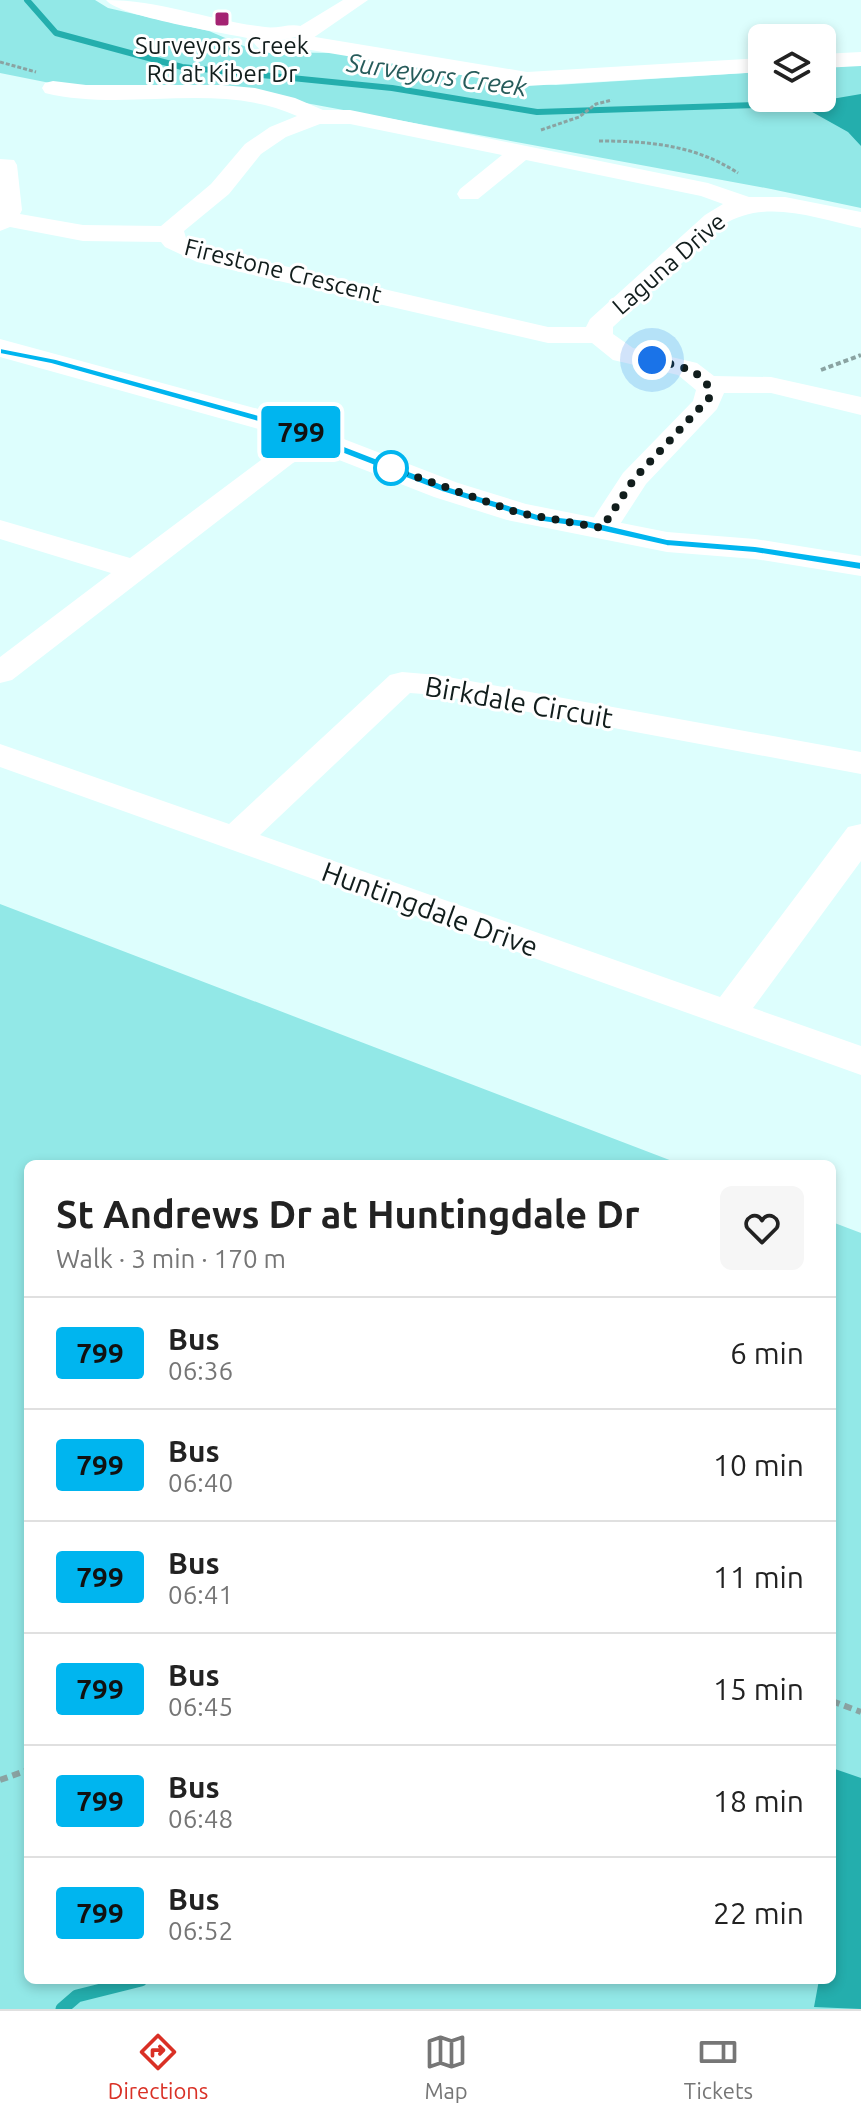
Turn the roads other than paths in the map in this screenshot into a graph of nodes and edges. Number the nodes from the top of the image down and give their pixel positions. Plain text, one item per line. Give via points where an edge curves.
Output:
1 (118, 0) edge
2 (358, 0) edge
3 (307, 38) junction
4 (861, 59) edge
5 (836, 60) edge
6 (748, 66) edge
7 (53, 88) dead end
8 (317, 116) junction
9 (521, 152) junction
10 (5, 165) dead end
11 (469, 194) dead end
12 (747, 205) junction
13 (861, 220) edge
14 (2, 221) edge
15 (170, 234) junction
16 (599, 335) junction
17 (5, 351) edge
18 (707, 384) junction
19 (861, 406) edge
20 (317, 439) junction
21 (602, 528) junction
22 (0, 529) edge
23 (861, 566) edge
24 (135, 570) junction
25 (0, 673) edge
26 (0, 755) edge
27 (861, 763) edge
28 (861, 835) edge
29 (234, 839) junction
30 (728, 1014) junction
31 (861, 1061) edge

1 - 3 street via 268,35 263,40 275,47 291,48
2 - 3 street
3 - 6 street via 527,79
4 - 5 street
7 - 8 street via 86,94 242,95 291,104
8 - 9 street, Firestone Crescent via 350,117
8 - 15 street, Firestone Crescent via 296,123 247,155 223,186
9 - 11 street
9 - 12 street, Firestone Crescent via 708,190
10 - 14 street via 10,210
12 - 13 street, Laguna Drive via 796,207
12 - 16 street, Laguna Drive via 714,220 605,321
14 - 15 street via 83,233
15 - 16 street, Firestone Crescent via 178,246 213,258 548,335
16 - 18 street, Laguna Drive via 622,352 682,367
17 - 20 street via 234,411
18 - 19 street via 783,387
18 - 21 street via 707,403 634,479
20 - 21 street via 496,507
20 - 24 street via 283,457
21 - 23 street via 667,542
22 - 24 street
24 - 25 street
26 - 29 street, Huntingdale Drive
27 - 29 street, Birkdale Circuit via 402,682
28 - 30 street
29 - 30 street, Huntingdale Drive
30 - 31 street, Huntingdale Drive

